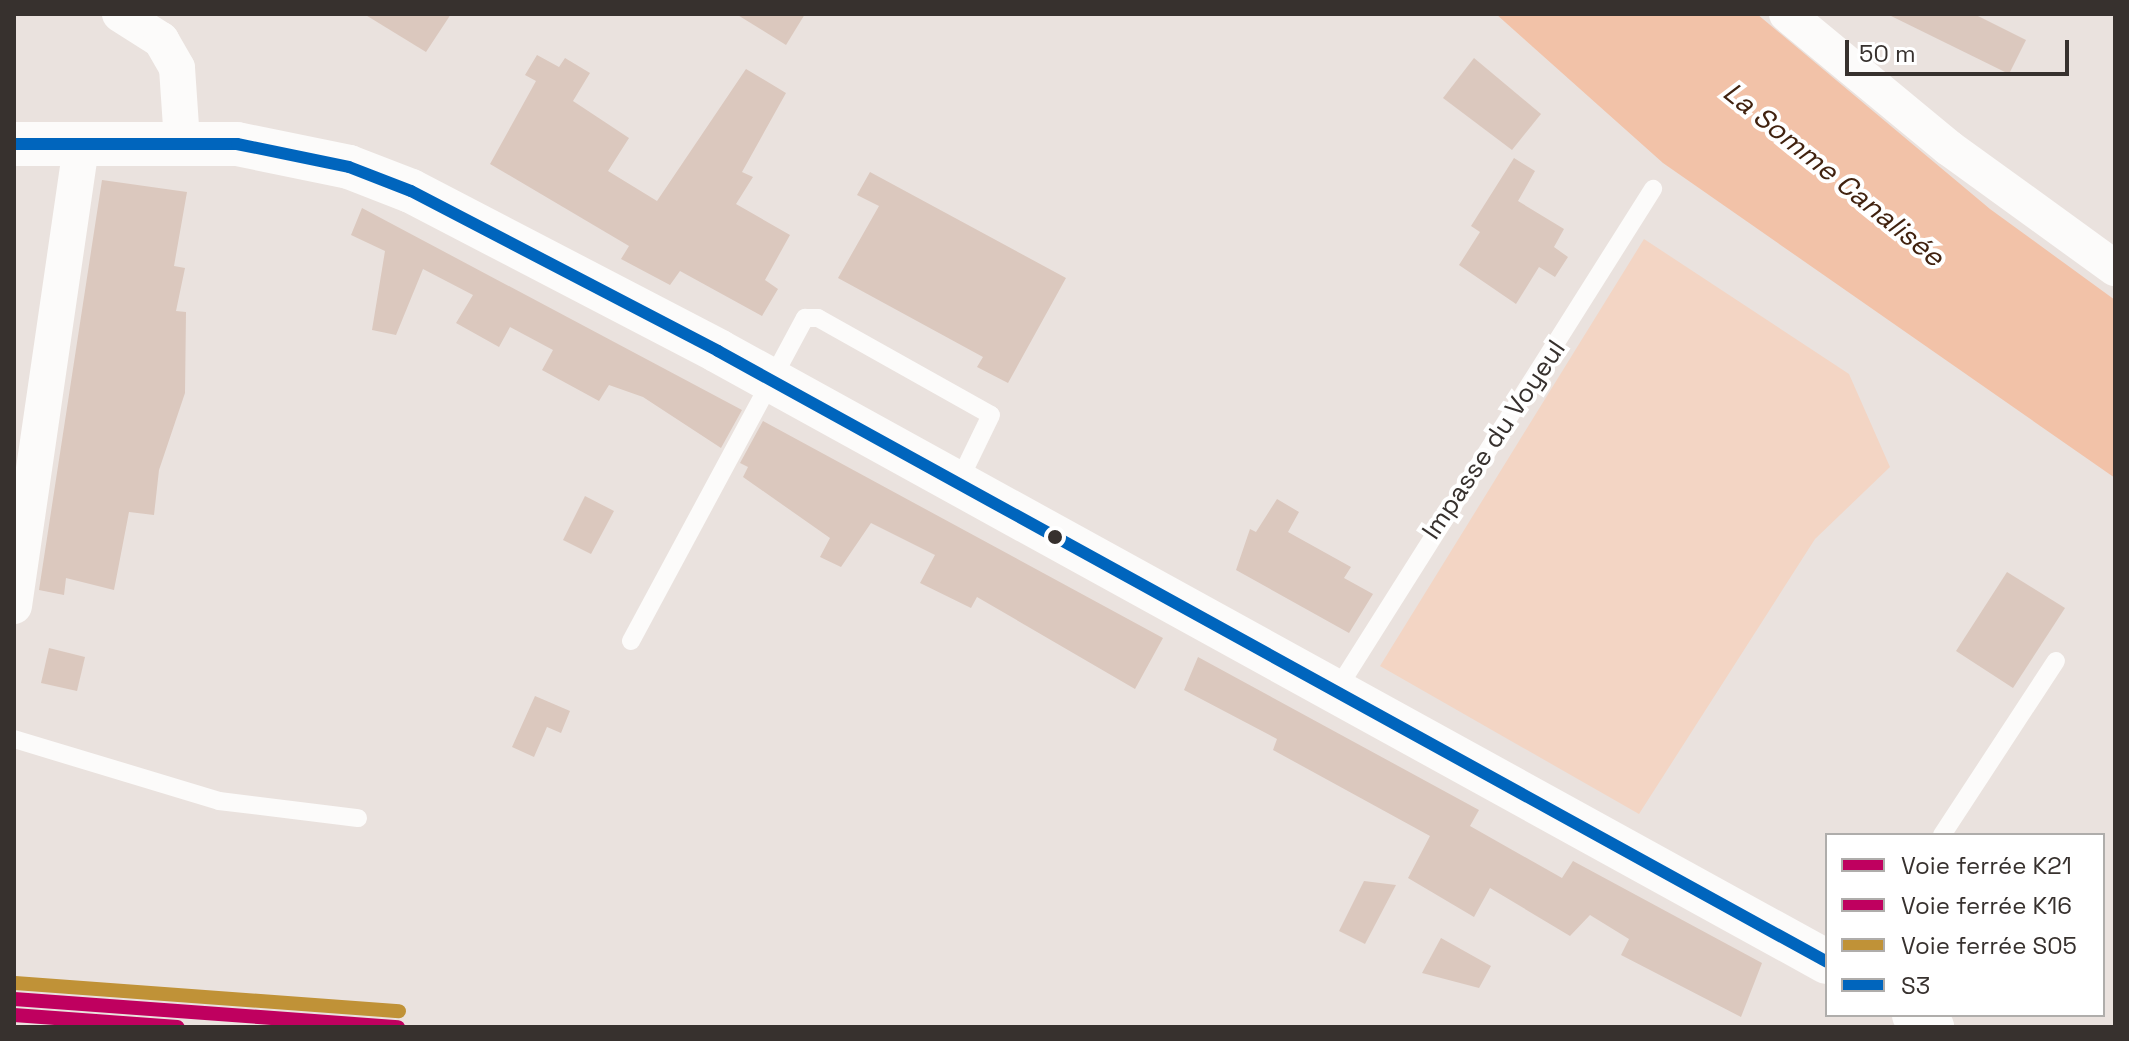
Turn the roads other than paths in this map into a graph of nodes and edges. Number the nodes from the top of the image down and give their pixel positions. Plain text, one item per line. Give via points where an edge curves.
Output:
1 (120, 14) edge
2 (1787, 14) edge
3 (82, 142) junction
4 (182, 142) junction
5 (14, 144) edge
6 (1653, 189) dead end
7 (2115, 268) edge
8 (767, 378) junction
9 (958, 483) junction
10 (14, 606) edge
11 (631, 641) dead end
12 (2056, 661) dead end
13 (1336, 691) junction
14 (14, 739) edge
15 (358, 818) dead end
16 (1943, 833) edge
17 (1825, 961) edge

1 - 4 street via 161,40 177,68
2 - 7 street via 1949,148
3 - 4 main road
3 - 5 main road
3 - 10 street
4 - 8 main road via 278,150 388,180
6 - 13 lane, Impasse du Voyeul
8 - 9 main road
8 - 9 lane via 805,318 818,318 956,391 991,415
8 - 11 lane
9 - 13 main road
12 - 16 lane
13 - 17 main road
14 - 15 lane via 219,801

